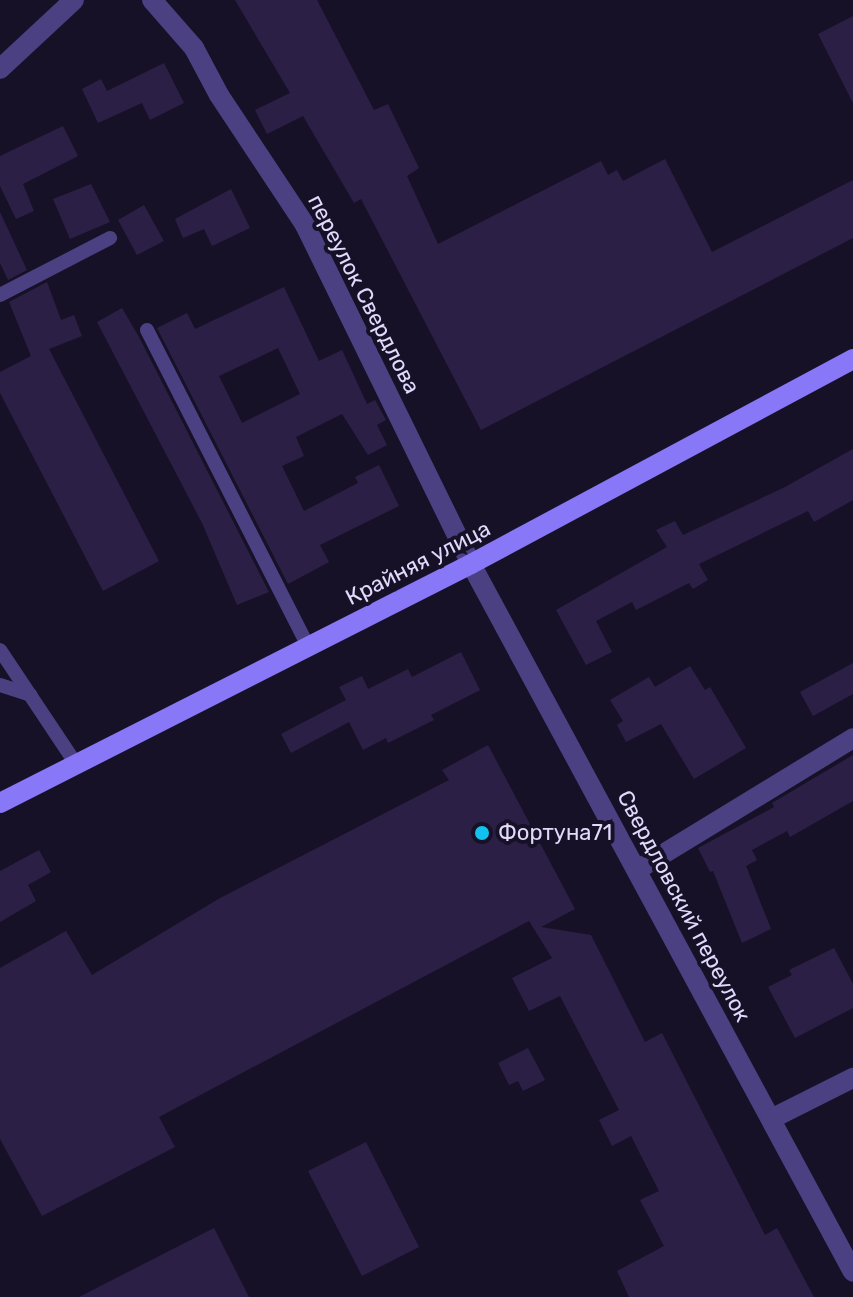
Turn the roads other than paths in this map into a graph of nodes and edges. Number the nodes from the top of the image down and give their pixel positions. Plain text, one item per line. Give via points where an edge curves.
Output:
1 (74, 0) edge
2 (152, 0) edge
3 (0, 69) edge
4 (110, 238) dead end
5 (0, 295) edge
6 (147, 330) dead end
7 (853, 359) edge
8 (471, 564) junction
9 (308, 646) junction
10 (0, 650) edge
11 (0, 685) edge
12 (30, 695) junction
13 (853, 738) edge
14 (76, 764) junction
15 (0, 803) edge
16 (637, 870) junction
17 (853, 1078) edge
18 (771, 1119) junction
19 (853, 1272) edge

1 - 3 street
2 - 8 street, переулок Свердлова via 194,48 318,249
4 - 5 lane
6 - 9 lane
7 - 8 main road, Крайняя улица
8 - 9 main road, Крайняя улица
8 - 16 street, Свердловский переулок
9 - 14 main road, Крайняя улица
10 - 12 lane
11 - 12 lane
12 - 14 lane
13 - 16 street
14 - 15 main road, Крайняя улица
16 - 18 street, Свердловский переулок
17 - 18 street
18 - 19 street, Свердловский переулок

